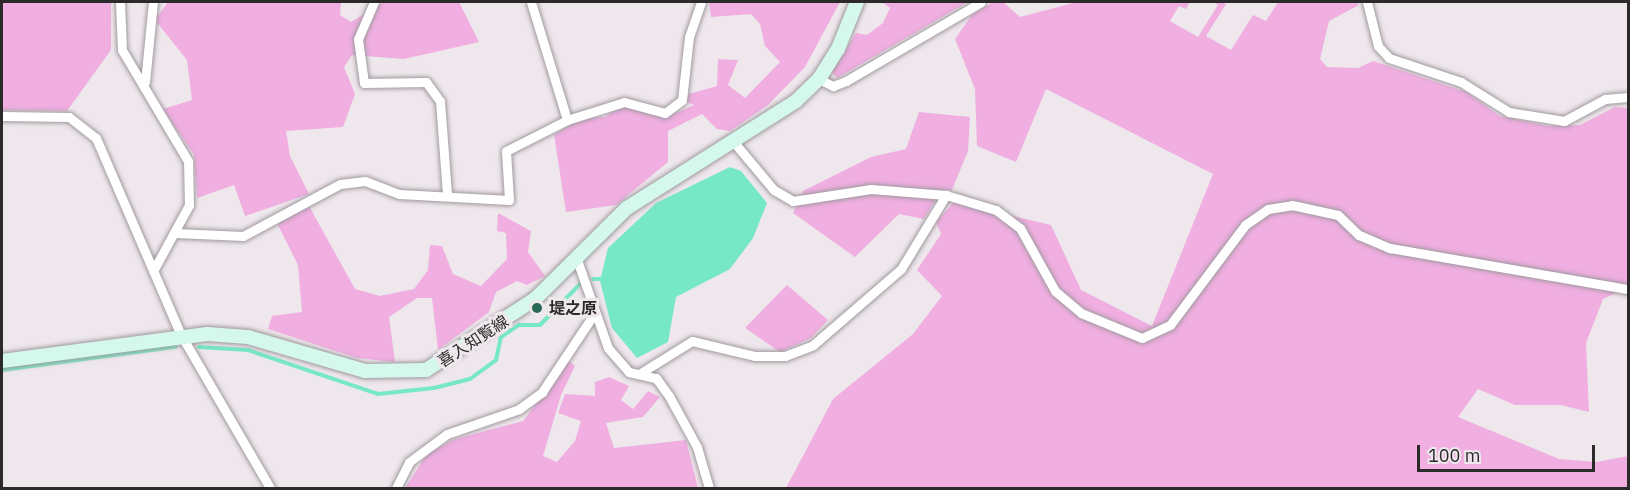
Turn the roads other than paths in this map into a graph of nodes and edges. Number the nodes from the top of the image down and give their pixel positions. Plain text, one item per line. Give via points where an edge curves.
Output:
1 (120, 2) edge
2 (153, 2) edge
3 (374, 2) edge
4 (531, 2) edge
5 (701, 2) edge
6 (857, 2) edge
7 (981, 2) edge
8 (1367, 2) edge
9 (819, 80) junction
10 (145, 82) junction
11 (1629, 97) edge
12 (2, 116) edge
13 (567, 120) junction
14 (732, 140) junction
15 (447, 195) junction
16 (946, 195) junction
17 (176, 233) junction
18 (578, 261) junction
19 (153, 271) junction
20 (1629, 290) edge
21 (594, 314) junction
22 (181, 335) junction
23 (2, 361) edge
24 (639, 374) junction
25 (270, 489) edge
26 (396, 489) edge
27 (709, 489) edge

1 - 10 street via 122,50
2 - 10 street
3 - 15 street via 358,39 364,83 426,82 440,101
4 - 13 street
5 - 13 street via 689,37 682,100 665,113 624,102
6 - 9 main road, 喜入知覧線
7 - 9 street via 846,81 833,86
8 - 11 street via 1378,46 1389,58 1461,82 1509,112 1564,121 1605,99
9 - 14 main road, 喜入知覧線
10 - 17 street via 188,161 189,205
12 - 19 street via 69,117 96,138
13 - 15 street via 506,151 508,200
14 - 16 street via 774,190 793,201 871,189
14 - 18 main road, 喜入知覧線 via 627,208
15 - 17 street via 399,194 365,181 340,184 243,236
16 - 20 street via 996,210 1020,228 1055,291 1081,313 1142,338 1170,325 1245,225 1268,209 1292,205 1338,215 1359,235 1390,248
16 - 24 street via 901,269 813,345 785,356 755,356 692,341
17 - 19 street
18 - 21 street
18 - 22 main road, 喜入知覧線 via 535,299 426,370 386,375 248,337
19 - 22 street
21 - 24 street via 608,348 628,372
21 - 26 street via 542,392 519,410 447,434 409,462
22 - 23 main road, 喜入知覧線
22 - 25 street
24 - 27 street via 656,378 669,396 697,447

